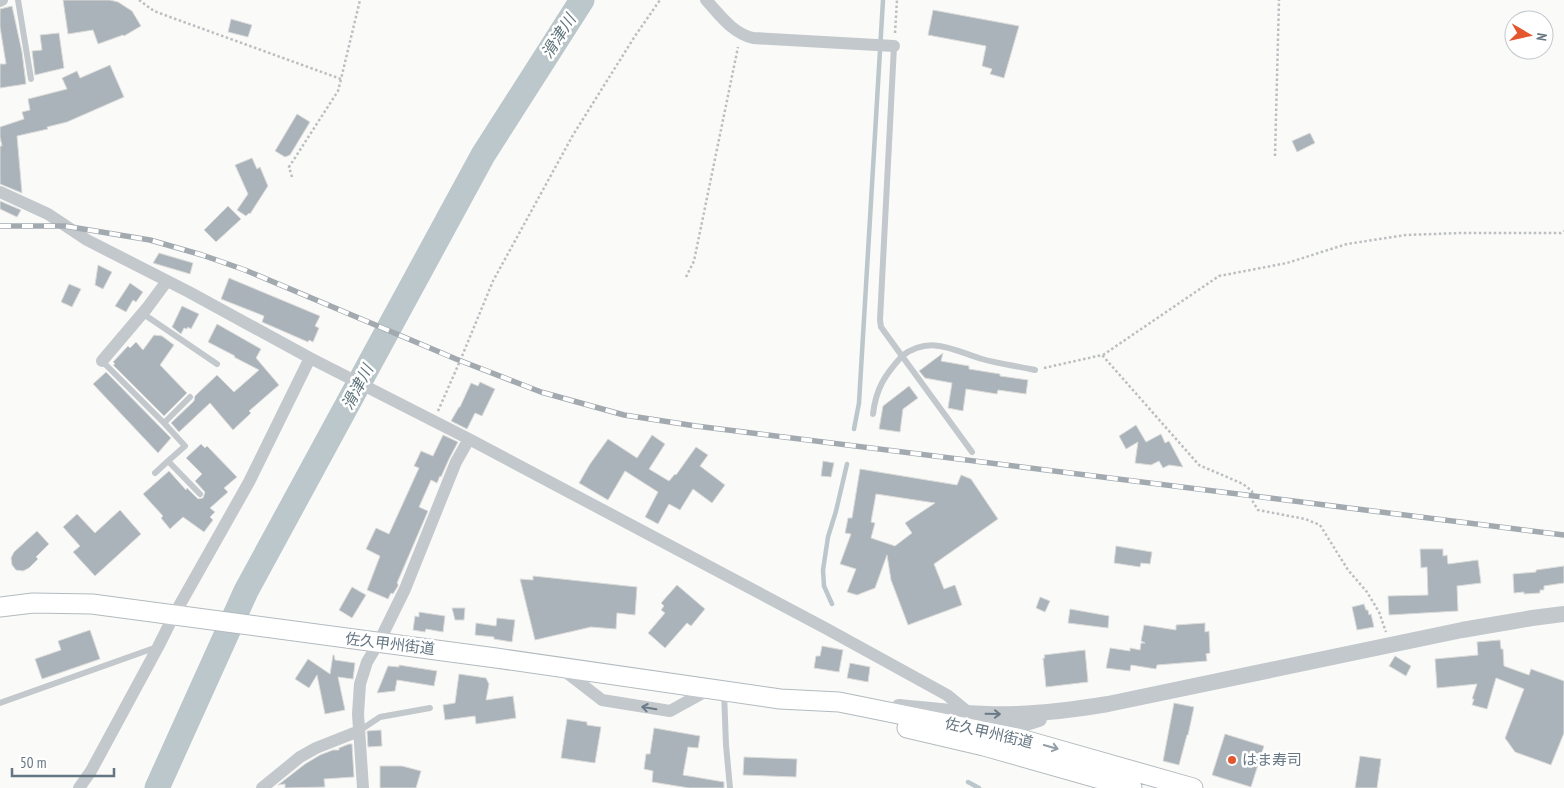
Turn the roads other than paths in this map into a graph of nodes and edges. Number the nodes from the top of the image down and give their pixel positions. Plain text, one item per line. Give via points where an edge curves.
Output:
1 (18, 0) edge
2 (706, 0) edge
3 (890, 46) joint
4 (31, 79) dead end
5 (0, 192) edge
6 (167, 281) junction
7 (142, 313) junction
8 (902, 356) junction
9 (314, 360) junction
10 (102, 361) joint
11 (218, 364) dead end
12 (1035, 370) road end
13 (190, 397) dead end
14 (872, 414) dead end
15 (164, 423) junction
16 (469, 439) junction
17 (972, 452) dead end
18 (168, 461) junction
19 (156, 473) dead end
20 (200, 494) dead end
21 (0, 607) edge
22 (1564, 614) edge
23 (178, 615) junction
24 (379, 642) junction
25 (158, 647) junction
26 (561, 668) junction
27 (717, 690) junction
28 (780, 699) junction
29 (839, 702) junction
30 (0, 703) edge
31 (430, 708) dead end
32 (1067, 711) junction
33 (969, 713) junction
34 (984, 730) junction
35 (358, 731) junction
36 (936, 734) junction
37 (79, 788) edge
38 (262, 788) edge
39 (363, 788) edge
40 (730, 788) edge
41 (1132, 788) edge
42 (1193, 788) edge

1 - 4 lane
2 - 3 street via 743,36
3 - 8 lane via 880,320 881,327
5 - 6 street via 48,214 87,240
6 - 7 street
6 - 9 street
7 - 10 street
7 - 11 lane
8 - 12 lane via 911,349 948,346 984,360
8 - 14 lane via 880,386
8 - 17 lane
9 - 16 street
9 - 23 street
10 - 15 lane
13 - 15 lane
15 - 18 lane via 184,446
16 - 24 street via 456,462 405,589
16 - 33 street via 892,664 947,695
18 - 19 lane
18 - 20 lane
21 - 23 main road, 佐久甲州街道 via 34,603 92,604
22 - 32 street via 1462,630
23 - 24 main road, 佐久甲州街道
23 - 25 street
24 - 26 main road, 佐久甲州街道
24 - 35 street via 367,662 360,684
25 - 30 lane
25 - 37 street via 91,772
26 - 27 main road, 佐久甲州街道
27 -> 26 street via 670,711 602,700
27 - 28 main road, 佐久甲州街道
27 - 40 lane
28 - 29 main road, 佐久甲州街道
28 - 36 main road, 佐久甲州街道
29 - 33 street
29 - 34 main road, 佐久甲州街道
31 - 35 lane via 380,717
33 -> 32 street
32 - 34 street via 1017,726
34 - 36 street
34 -> 42 main road, 佐久甲州街道
35 - 38 street via 300,757
35 - 39 street
36 - 41 main road, 佐久甲州街道

